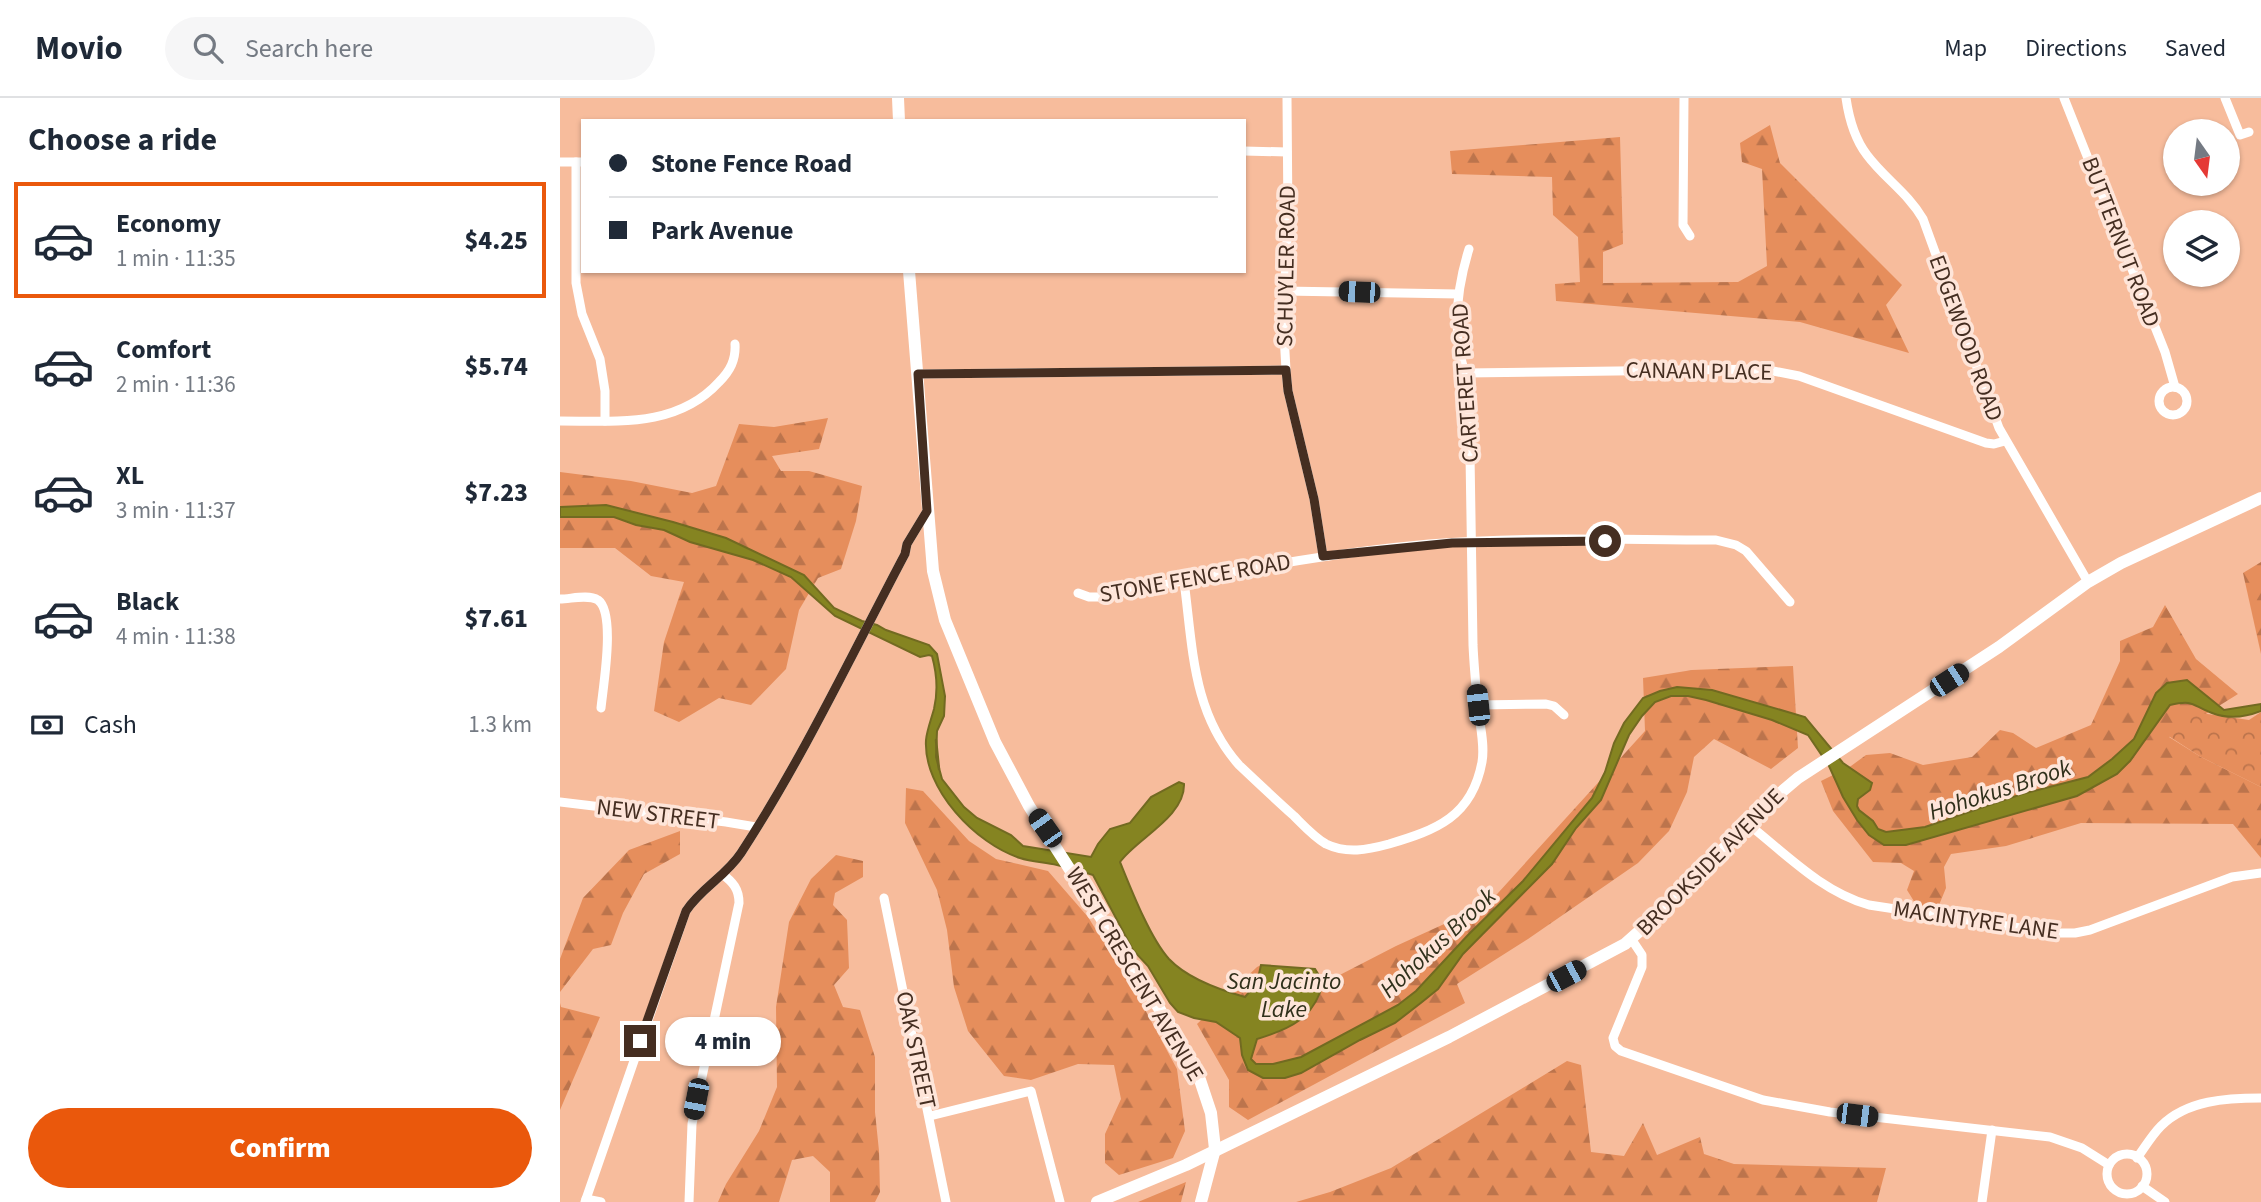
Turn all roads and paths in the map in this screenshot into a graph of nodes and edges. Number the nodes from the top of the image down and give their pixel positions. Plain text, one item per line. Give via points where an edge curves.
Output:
1 (898, 98) edge
2 (1287, 98) edge
3 (1684, 98) edge
4 (1846, 98) edge
5 (2064, 98) edge
6 (2225, 98) edge
7 (899, 119) edge
8 (2249, 132) dead end
9 (1246, 151) edge
10 (1287, 152) junction
11 (560, 162) edge
12 (579, 162) edge
13 (1690, 236) dead end
14 (1469, 249) dead end
15 (909, 273) edge
16 (1284, 290) junction
17 (1458, 294) junction
18 (735, 344) dead end
19 (1286, 370) junction
20 (1465, 373) junction
21 (918, 374) junction
22 (2175, 387) dead end
23 (560, 421) edge
24 (605, 421) junction
25 (2005, 441) junction
26 (2261, 498) edge
27 (927, 511) junction
28 (1472, 542) junction
29 (1323, 556) junction
30 (1184, 581) junction
31 (2088, 582) junction
32 (1078, 593) dead end
33 (560, 599) edge
34 (1790, 601) dead end
35 (1478, 705) junction
36 (601, 708) dead end
37 (1564, 715) dead end
38 (560, 802) edge
39 (1748, 824) junction
40 (756, 827) junction
41 (2261, 873) edge
42 (722, 874) junction
43 (884, 898) dead end
44 (1632, 940) junction
45 (2261, 1098) edge
46 (930, 1116) junction
47 (1992, 1130) junction
48 (1215, 1149) junction
49 (2137, 1157) junction
50 (2109, 1165) junction
51 (1178, 1168) junction
52 (1206, 1186) junction
53 (2142, 1186) junction
54 (585, 1201) edge
55 (601, 1202) edge
56 (689, 1202) edge
57 (946, 1202) edge
58 (1060, 1202) edge
59 (1097, 1202) edge
60 (1201, 1202) edge
61 (1982, 1202) edge
62 (2165, 1202) edge

1 - 7 street
2 - 10 street, SCHUYLER ROAD
3 - 13 street via 1684,225
4 - 25 street, EDGEWOOD ROAD via 1859,143 1923,219
5 - 22 street, BUTTERNUT ROAD
6 - 8 street via 2240,135
9 - 10 street
10 - 16 street, SCHUYLER ROAD
11 - 12 street
12 - 24 street via 576,283 604,376
14 - 17 street, CARTERET ROAD
15 - 21 street, WEST CRESCENT AVENUE
16 - 17 street
16 - 19 street, SCHUYLER ROAD
17 - 20 street, CARTERET ROAD via 1458,347
18 - 24 street via 735,358 726,375 687,407 654,419
19 - 21 street
19 - 29 street, SCHUYLER ROAD
20 - 25 street, CANAAN PLACE via 1763,369 1800,376 1986,443
20 - 28 street, CARTERET ROAD
21 - 27 street, WEST CRESCENT AVENUE
23 - 24 street
25 - 31 street, EDGEWOOD ROAD
26 - 31 street, BROOKSIDE AVENUE
27 - 40 street
27 - 48 street, WEST CRESCENT AVENUE via 933,571 945,620 995,742 1029,806 1191,1060 1207,1096
28 - 29 street, STONE FENCE ROAD
28 - 34 street, STONE FENCE ROAD via 1726,541 1746,551
28 - 35 street, CARTERET ROAD
29 - 30 street, STONE FENCE ROAD
30 - 32 street, STONE FENCE ROAD via 1099,597
30 - 35 street, CARTERET ROAD via 1199,688 1218,738 1239,765 1316,837 1336,848 1360,850 1423,834 1459,810 1474,788 1483,759
31 - 39 street, BROOKSIDE AVENUE via 1784,789
33 - 36 street via 590,597 605,608 608,631
35 - 37 street via 1546,704
38 - 40 street, NEW STREET
39 - 41 street, MACINTYRE LANE via 1825,886 1853,901 2053,933 2090,930 2232,877
39 - 44 street, BROOKSIDE AVENUE
40 - 42 street
42 - 54 street via 686,911
42 - 56 street via 736,887 739,903 691,1124
43 - 46 street, OAK STREET
44 - 47 street via 1642,955 1642,967 1614,1038 1621,1051 1763,1100
44 - 48 street, BROOKSIDE AVENUE via 1449,1037
45 - 49 street via 2217,1100 2185,1110 2161,1126
46 - 57 street, OAK STREET
46 - 58 street via 1031,1091
47 - 50 street via 2050,1137 2082,1148
47 - 61 street
48 - 51 street, BROOKSIDE AVENUE
48 - 52 street, WEST CRESCENT AVENUE
49 - 50 street via 2125,1154
49 - 53 street via 2145,1168
50 - 53 street via 2107,1177 2118,1192 2131,1193
51 - 52 street via 1193,1171
51 - 59 street, BROOKSIDE AVENUE
52 - 60 street, WEST CRESCENT AVENUE
53 - 62 street
54 - 55 street

